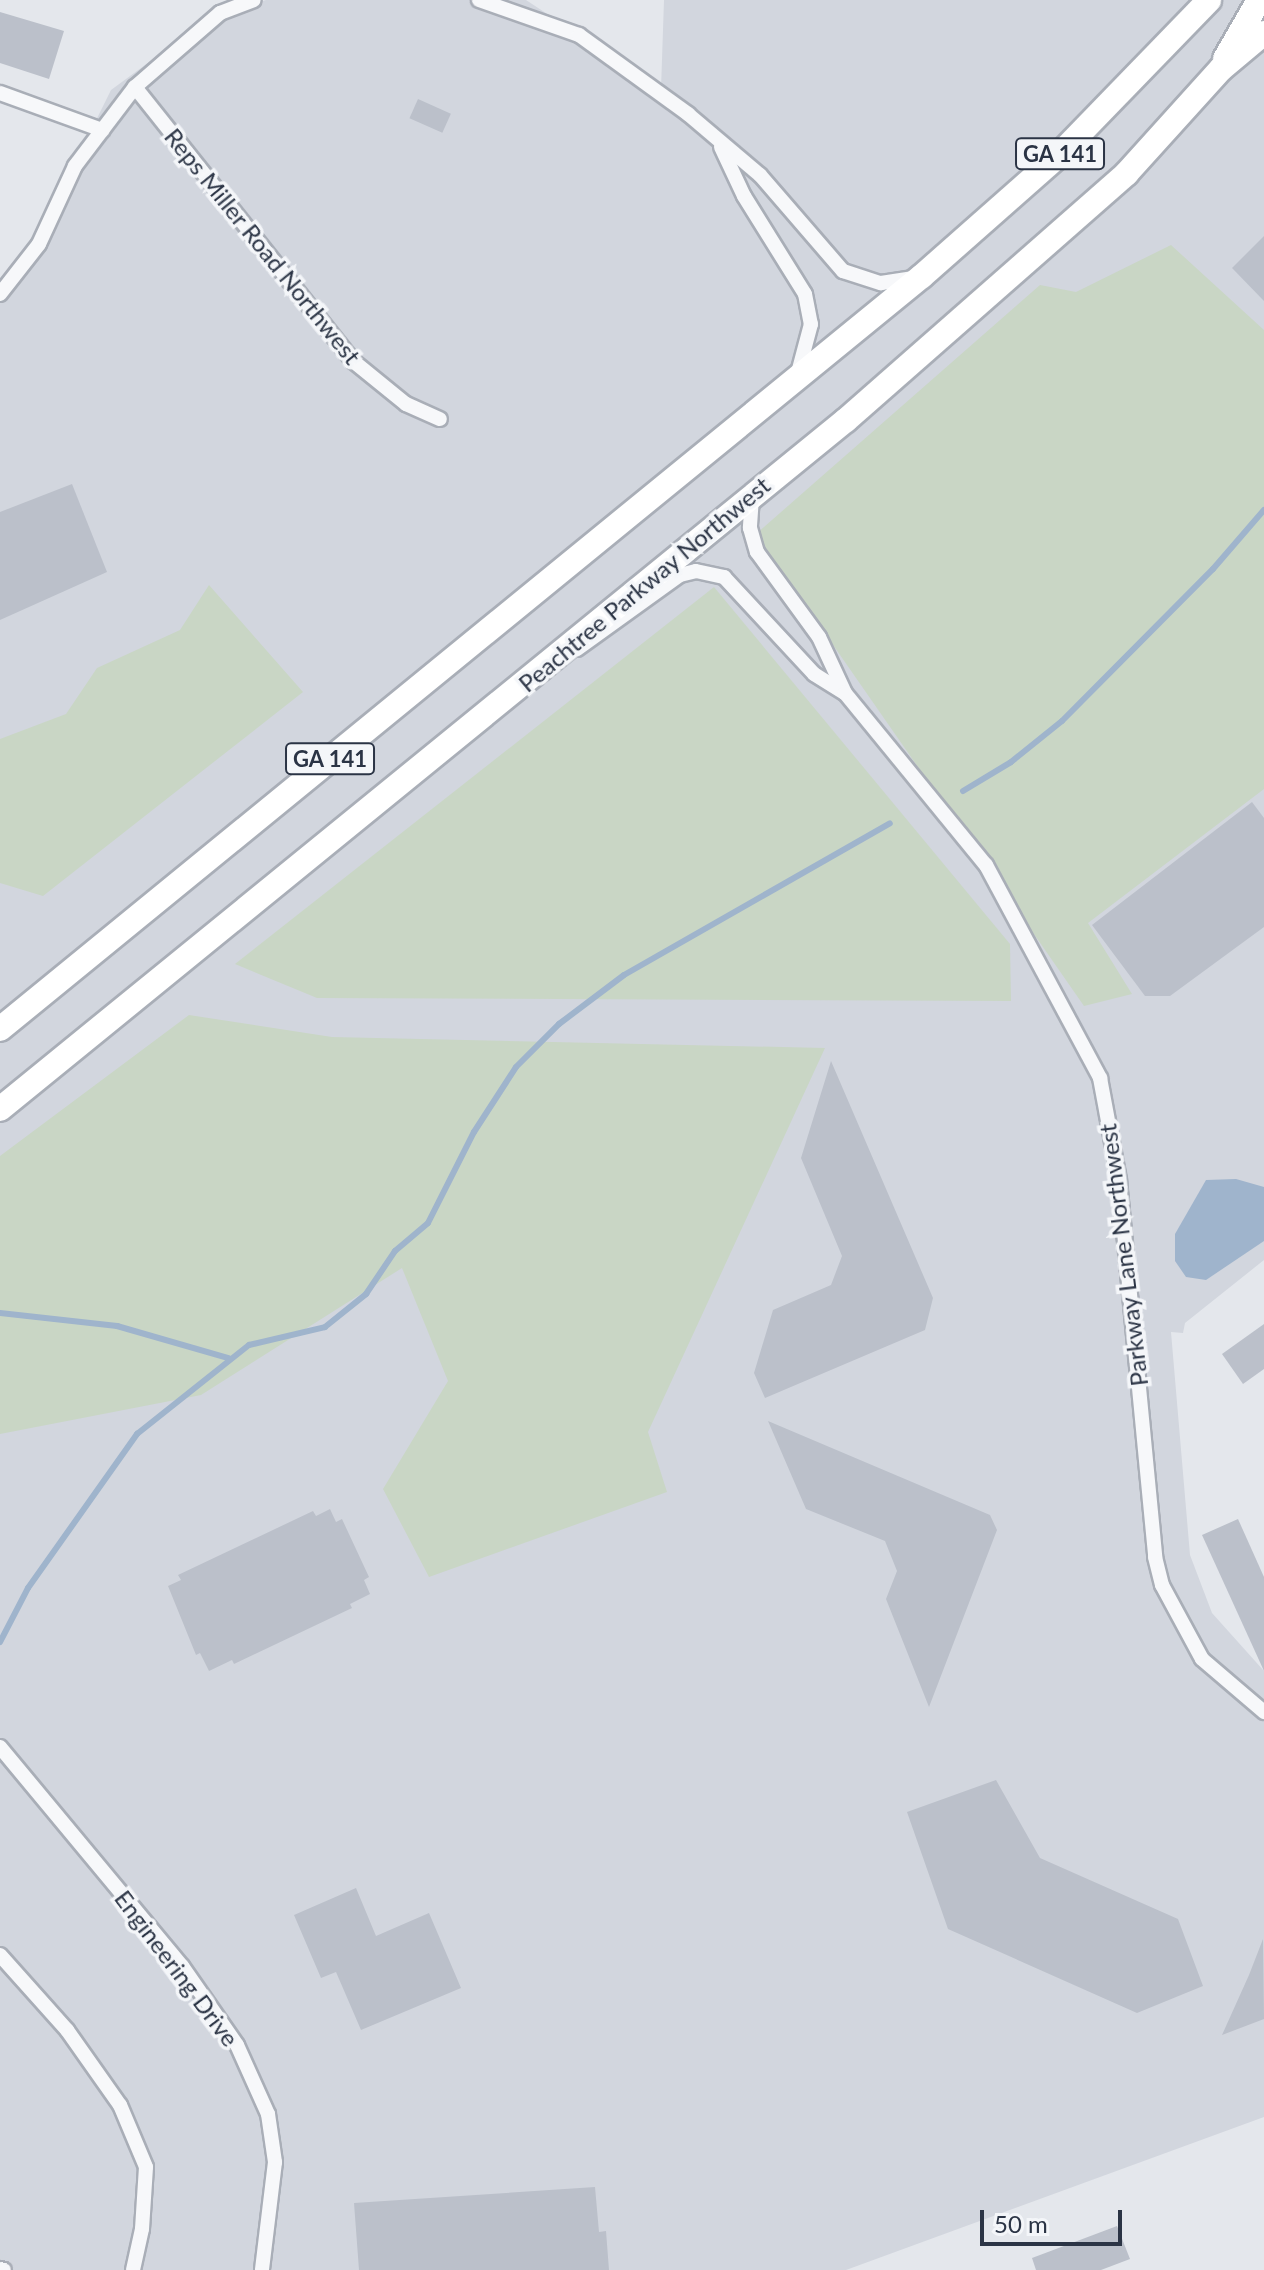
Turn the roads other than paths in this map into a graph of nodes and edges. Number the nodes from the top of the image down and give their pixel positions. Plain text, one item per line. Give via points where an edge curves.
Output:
1 (254, 0) edge
2 (479, 0) edge
3 (1209, 0) edge
4 (1259, 0) edge
5 (1264, 33) edge
6 (1221, 69) junction
7 (135, 87) junction
8 (0, 93) edge
9 (102, 130) junction
10 (719, 143) junction
11 (922, 276) junction
12 (0, 294) edge
13 (795, 382) junction
14 (440, 419) dead end
15 (753, 493) junction
16 (560, 657) junction
17 (845, 693) junction
18 (0, 1029) edge
19 (0, 1109) edge
20 (1264, 1712) edge
21 (0, 1747) edge
22 (0, 1955) edge
23 (133, 2270) edge
24 (262, 2270) edge

1 - 7 street via 220,13
2 - 10 street via 579,35
3 - 11 highway, GA 141 via 1058,156
4 - 6 highway
5 - 6 highway, Peachtree Parkway Northwest / GA 141
6 - 15 highway, Peachtree Parkway Northwest / GA 141 via 1126,174 846,420
7 - 9 street
7 - 14 street, Reps Miller Road Northwest via 353,361 406,404
8 - 9 street
9 - 12 street via 75,166 39,244
10 - 11 street via 760,175 843,271 881,283
10 - 13 street via 744,196 805,294 810,334
11 - 13 highway, GA 141
13 - 18 highway, GA 141
15 - 16 highway, Peachtree Parkway Northwest / GA 141
15 - 17 street, Parkway Lane Northwest via 750,528 757,552 819,637
16 - 17 street, Parkway Lane Northwest via 618,624 680,575 710,572 735,584 814,674
16 - 19 highway, Peachtree Parkway Northwest / GA 141
17 - 20 street, Parkway Lane Northwest via 986,865 1100,1078 1119,1180 1155,1557 1162,1585 1202,1659
21 - 24 street, Engineering Drive via 182,1966 237,2045 268,2114 275,2162
22 - 23 street via 67,2030 120,2105 146,2167

